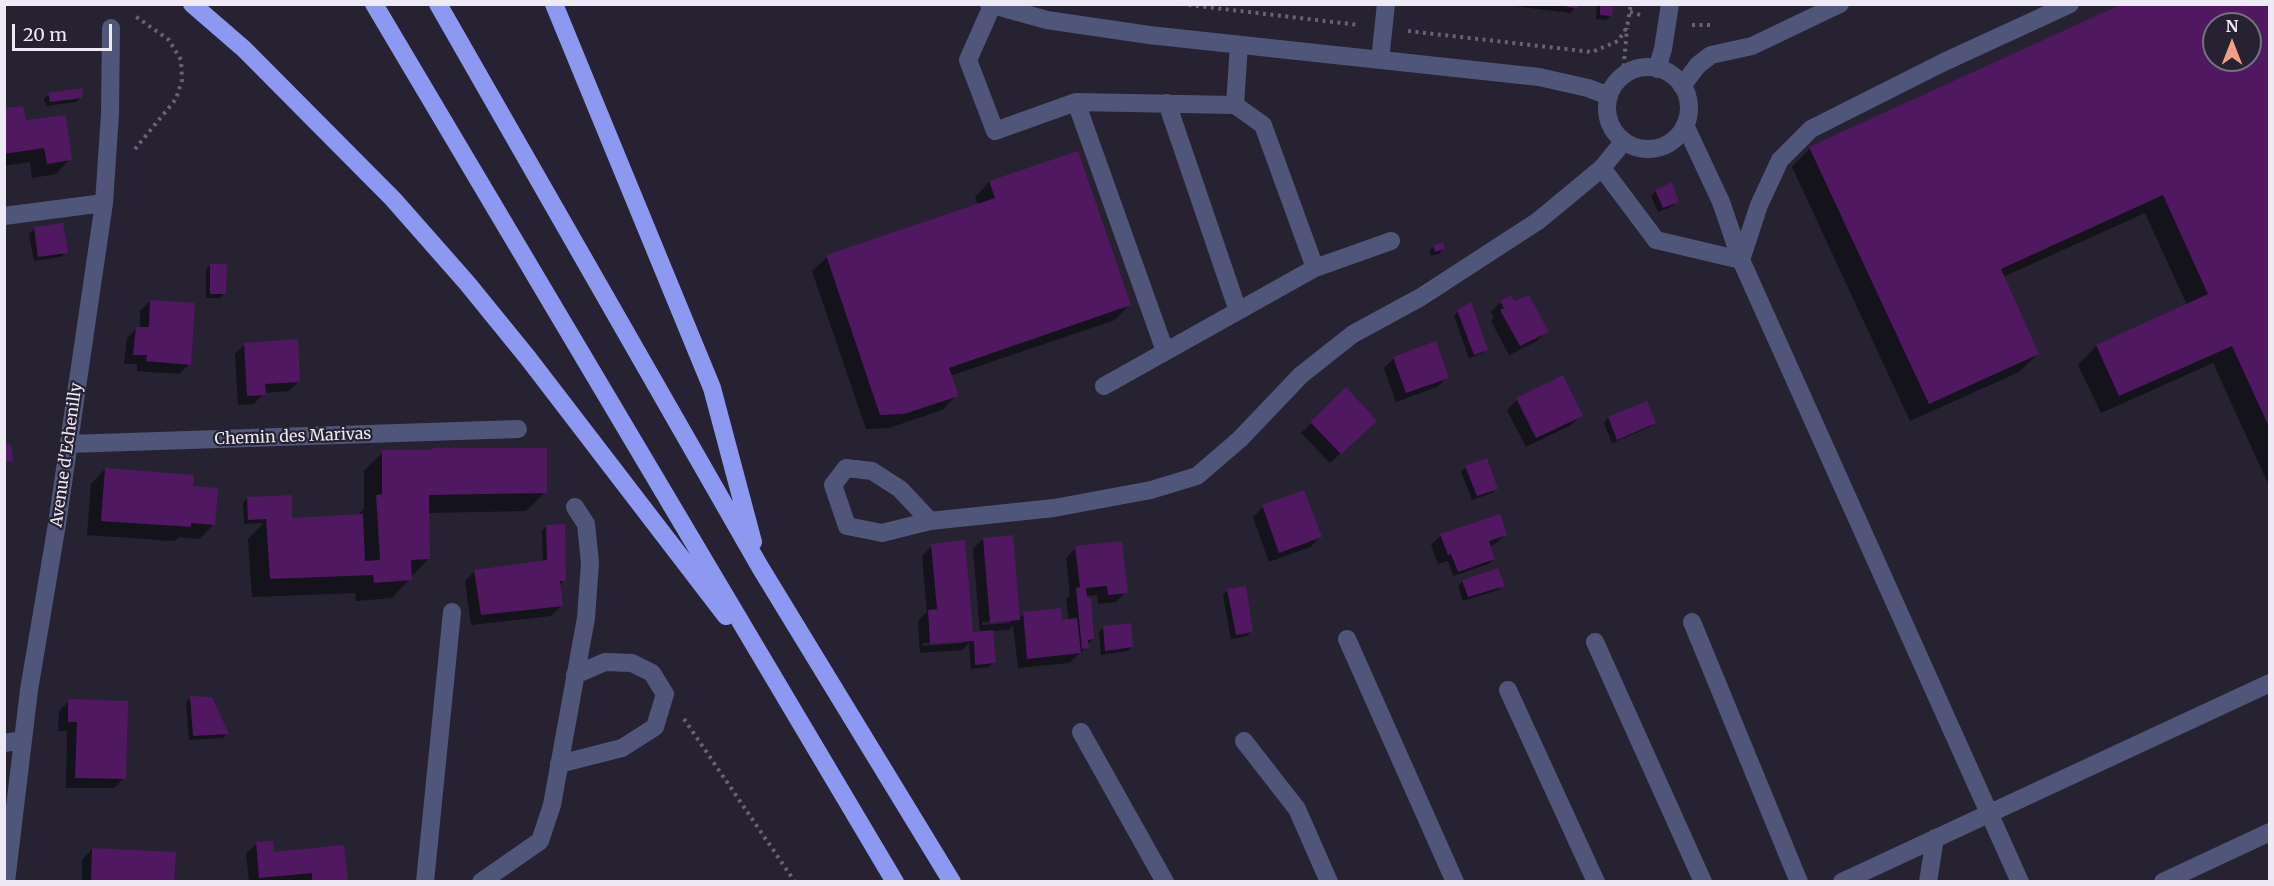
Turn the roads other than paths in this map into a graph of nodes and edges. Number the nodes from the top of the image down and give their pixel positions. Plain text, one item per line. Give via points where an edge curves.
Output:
1 (192, 4) edge
2 (374, 4) edge
3 (438, 4) edge
4 (554, 4) edge
5 (1386, 4) edge
6 (1840, 4) edge
7 (2070, 4) edge
8 (990, 5) edge
9 (1670, 12) edge
10 (111, 28) dead end
11 (1239, 45) junction
12 (1380, 60) junction
13 (1657, 69) junction
14 (1682, 86) junction
15 (1609, 96) junction
16 (1077, 102) junction
17 (1167, 104) junction
18 (1235, 105) junction
19 (1685, 125) junction
20 (1624, 141) junction
21 (1602, 168) junction
22 (104, 203) junction
23 (4, 216) edge
24 (1391, 241) dead end
25 (1742, 260) junction
26 (1315, 268) junction
27 (1238, 311) junction
28 (1165, 351) junction
29 (1104, 386) dead end
30 (518, 429) dead end
31 (69, 444) junction
32 (575, 507) dead end
33 (930, 520) junction
34 (760, 567) junction
35 (452, 612) dead end
36 (1692, 622) dead end
37 (1347, 639) dead end
38 (1595, 642) dead end
39 (575, 675) junction
40 (776, 681) junction
41 (2270, 683) edge
42 (1508, 690) dead end
43 (1081, 732) dead end
44 (23, 740) junction
45 (1244, 741) dead end
46 (4, 743) edge
47 (559, 764) junction
48 (1989, 813) junction
49 (2270, 832) edge
50 (1935, 838) junction
51 (6, 882) edge
52 (425, 882) edge
53 (481, 882) edge
54 (895, 882) edge
55 (952, 882) edge
56 (1165, 882) edge
57 (1329, 882) edge
58 (1455, 882) edge
59 (1596, 882) edge
60 (1703, 882) edge
61 (1799, 882) edge
62 (1842, 882) edge
63 (1928, 882) edge
64 (2020, 882) edge
65 (2163, 882) edge

1 - 40 highway via 244,48 385,190 467,283
2 - 40 highway
3 - 34 highway
4 - 34 highway via 712,388
5 - 12 street
6 - 14 street via 1752,46 1711,55
7 - 25 street via 1811,129 1780,160 1759,206
8 - 11 street via 1047,20
8 - 16 street via 968,60 994,131
9 - 13 street
10 - 22 street, Avenue d'Echenilly
11 - 12 street
11 - 18 street
12 - 15 street via 1539,77
13 - 14 street via 1667,72
13 - 15 street via 1633,70 1614,85
14 - 19 street via 1688,98
15 - 20 street via 1608,119
16 - 17 street
16 - 28 street
17 - 18 street
17 - 27 street
18 - 26 street via 1263,125
19 - 20 street via 1680,134 1663,146 1643,149
19 - 25 street
20 - 21 street
21 - 25 street via 1656,240
21 - 33 street via 1538,221 1421,297 1353,334 1301,375 1240,439 1197,476 1151,490 1054,508
22 - 23 street
22 - 31 street, Avenue d'Echenilly
24 - 26 street
25 - 48 street
26 - 27 street
27 - 28 street
28 - 29 street
30 - 31 street, Chemin des Marivas
31 - 44 street, Avenue d'Echenilly
32 - 39 street via 586,524 590,563
33 - 33 street via 900,489 872,471 846,468 833,485 847,526 882,533
34 - 55 highway
35 - 52 street
36 - 61 street
37 - 58 street
38 - 60 street
39 - 47 street
39 - 47 street via 605,662 632,663 652,673 665,694 656,727 622,748
40 - 54 highway
41 - 48 street
42 - 59 street
43 - 56 street
44 - 46 street
44 - 51 street, Avenue d'Echenilly
45 - 57 street via 1297,809
47 - 53 street via 552,805 540,841
48 - 50 street
48 - 64 street
49 - 65 street
50 - 62 street
50 - 63 street

